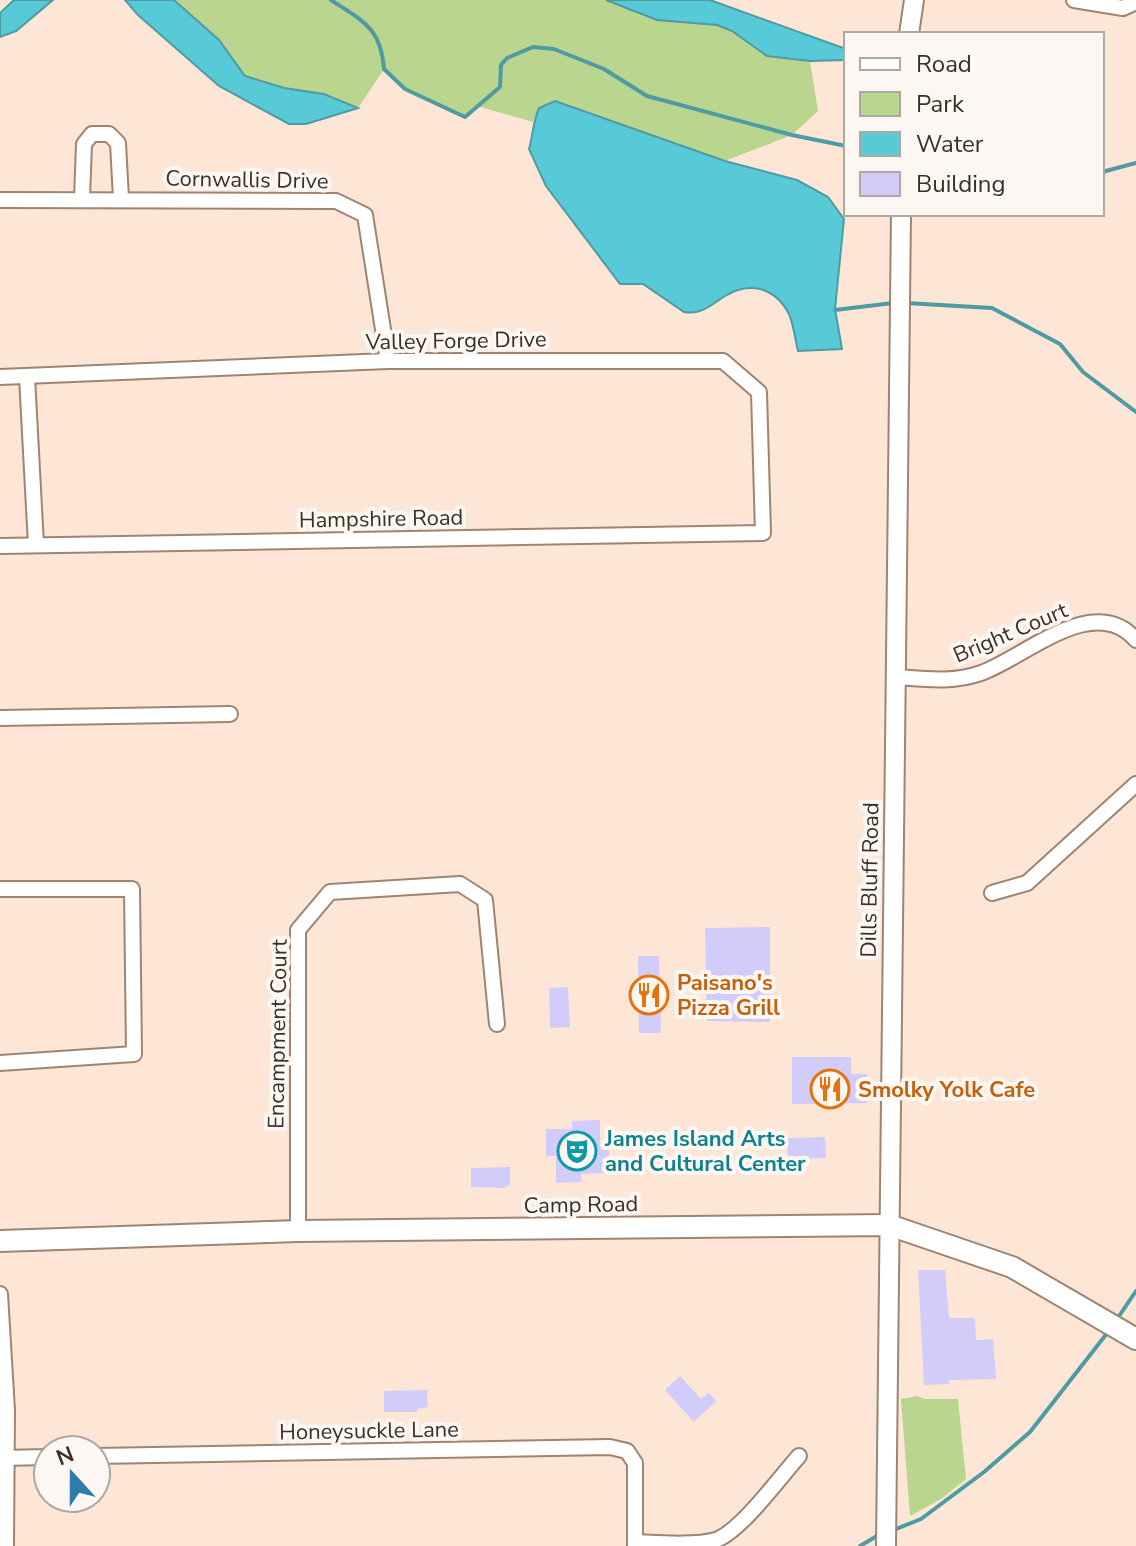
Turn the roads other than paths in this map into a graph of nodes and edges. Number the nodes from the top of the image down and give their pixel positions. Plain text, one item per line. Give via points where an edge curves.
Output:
1 (914, 0) edge
2 (1074, 0) edge
3 (1130, 5) edge
4 (909, 32) edge
5 (82, 198) junction
6 (121, 199) junction
7 (0, 200) edge
8 (901, 216) edge
9 (388, 361) junction
10 (0, 377) edge
11 (27, 377) junction
12 (763, 533) joint
13 (36, 545) junction
14 (0, 546) edge
15 (1136, 640) edge
16 (896, 677) junction
17 (230, 714) dead end
18 (0, 718) edge
19 (1136, 784) edge
20 (0, 889) edge
21 (992, 893) dead end
22 (497, 1024) dead end
23 (0, 1063) edge
24 (889, 1225) junction
25 (298, 1231) junction
26 (0, 1241) edge
27 (0, 1294) edge
28 (1136, 1339) edge
29 (112, 1456) edge
30 (799, 1456) dead end
31 (32, 1457) edge
32 (4, 1458) edge
33 (635, 1544) edge
34 (6, 1546) edge
35 (886, 1546) edge

1 - 4 street
2 - 3 street
5 - 6 street, Cornwallis Drive
5 - 6 street via 84,144 92,134 109,134 118,143
5 - 7 street, Cornwallis Drive
6 - 9 street, Cornwallis Drive via 336,201 365,215
8 - 16 street, Dills Bluff Road
9 - 11 street, Valley Forge Drive
9 - 12 street, Valley Forge Drive via 723,361 759,392
10 - 11 street, Valley Forge Drive
11 - 13 street
12 - 13 street, Hampshire Road
13 - 14 street, Hampshire Road
15 - 16 street, Bright Court via 1128,631 1103,622 1059,632 982,673 952,680
16 - 24 street, Dills Bluff Road
17 - 18 street
19 - 21 street via 1027,883
20 - 23 street via 132,889 134,1054
22 - 25 street, Encampment Court via 485,900 460,884 330,892 298,930
24 - 25 main road, Camp Road
24 - 28 main road, Camp Road via 1012,1267
24 - 35 street, Dills Bluff Road
25 - 26 main road, Camp Road
27 - 32 street via 7,1410
29 - 33 street, Honeysuckle Lane via 610,1447 627,1451 635,1463
30 - 33 street via 743,1521 717,1540
31 - 32 street
32 - 34 street

